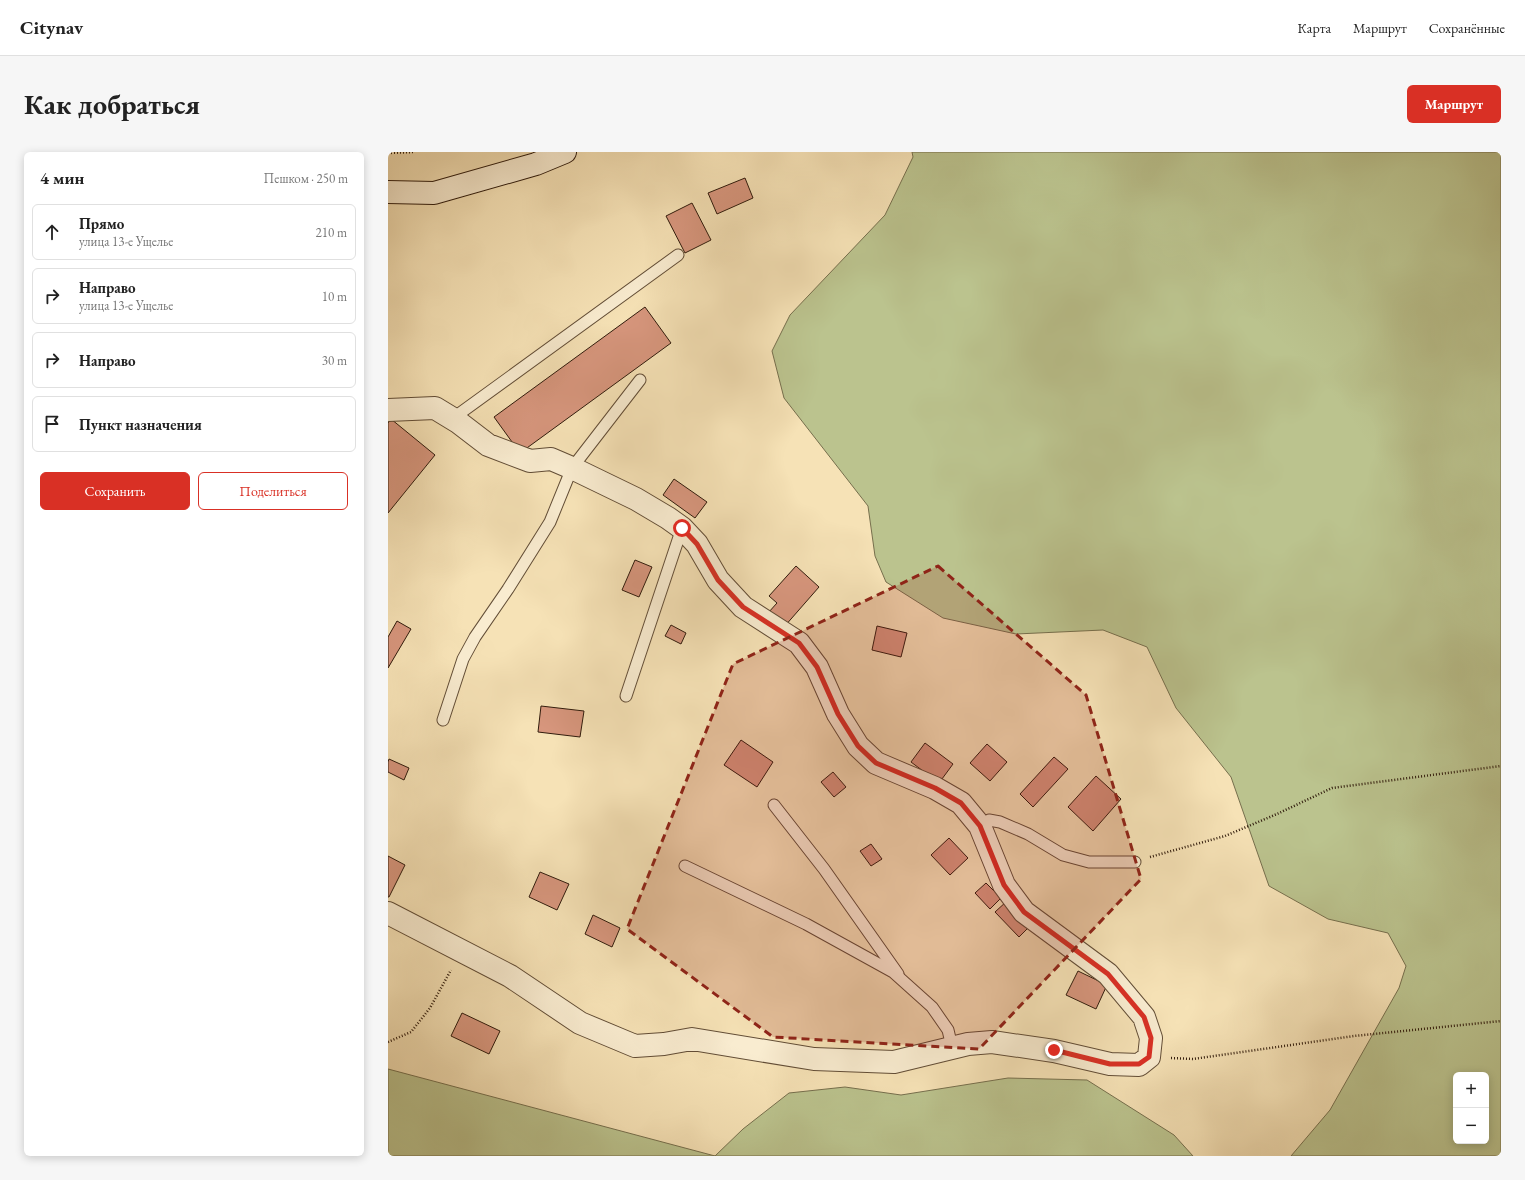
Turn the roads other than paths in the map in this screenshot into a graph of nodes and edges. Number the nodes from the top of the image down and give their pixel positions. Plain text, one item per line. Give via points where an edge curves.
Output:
1 (565, 152) edge
2 (388, 192) edge
3 (678, 255) dead end
4 (640, 380) dead end
5 (388, 410) edge
6 (452, 419) junction
7 (572, 468) junction
8 (682, 528) junction
9 (626, 696) dead end
10 (444, 720) dead end
11 (774, 806) dead end
12 (980, 826) junction
13 (1135, 862) road end
14 (685, 866) dead end
15 (388, 913) edge
16 (902, 981) junction
17 (952, 1048) junction

1 - 2 street via 536,164 434,193
3 - 6 lane
4 - 7 lane
5 - 6 street via 435,408
6 - 7 street via 488,445 530,461 551,459
7 - 8 street via 636,499
7 - 10 lane via 550,522 463,659
8 - 9 lane
8 - 12 street via 697,544 718,580 743,607 799,643 817,667 838,714 858,746 876,763 935,788 961,803
11 - 16 lane via 824,869
12 - 13 lane via 989,820 1000,822 1028,834 1063,855 1089,862
12 - 17 street via 1004,885 1024,912 1108,974 1144,1017 1151,1038 1149,1057 1139,1064 1110,1064 1054,1050 992,1042
14 - 16 lane via 806,924 892,972
15 - 17 street via 510,976 580,1023 635,1046 664,1044 692,1038 814,1059 894,1062
16 - 17 lane via 932,1007 948,1030

